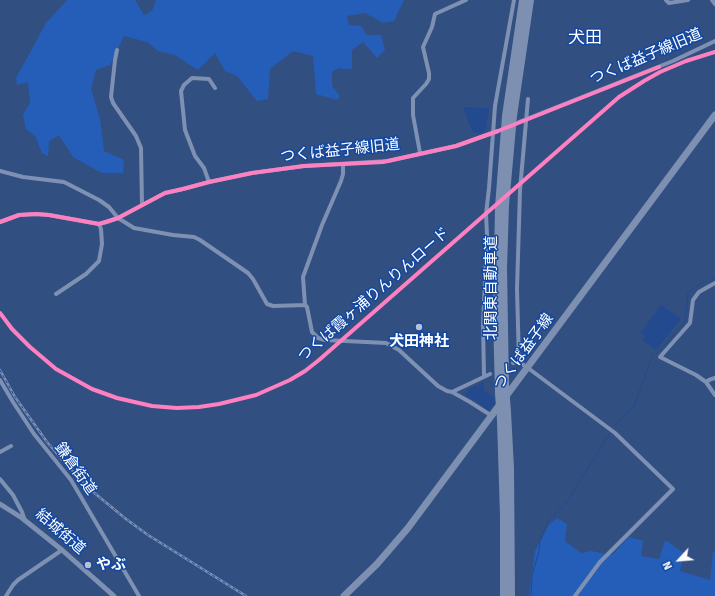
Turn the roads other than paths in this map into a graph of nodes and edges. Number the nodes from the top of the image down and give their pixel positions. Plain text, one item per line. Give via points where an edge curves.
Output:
1 (466, 0) edge
2 (514, 0) edge
3 (523, 0) edge
4 (530, 0) edge
5 (666, 0) edge
6 (688, 0) edge
7 (712, 0) edge
8 (715, 4) edge
9 (715, 41) edge
10 (118, 50) dead end
11 (215, 88) dead end
12 (528, 99) dead end
13 (715, 115) edge
14 (526, 120) junction
15 (519, 122) dead end
16 (498, 131) dead end
17 (493, 133) junction
18 (420, 153) junction
19 (343, 164) junction
20 (0, 171) edge
21 (209, 182) junction
22 (142, 205) junction
23 (118, 218) junction
24 (0, 222) edge
25 (99, 224) junction
26 (715, 283) edge
27 (56, 294) dead end
28 (305, 305) junction
29 (519, 362) junction
30 (513, 363) dead end
31 (528, 368) junction
32 (490, 374) dead end
33 (484, 376) junction
34 (715, 378) edge
35 (0, 380) edge
36 (706, 382) junction
37 (452, 392) junction
38 (715, 395) edge
39 (492, 416) junction
40 (11, 446) dead end
41 (0, 452) edge
42 (0, 478) edge
43 (0, 504) edge
44 (24, 521) junction
45 (62, 550) junction
46 (6, 596) edge
47 (114, 596) edge
48 (139, 596) edge
49 (344, 596) edge
50 (504, 596) edge
51 (511, 596) edge
52 (575, 596) edge

1 - 18 street via 435,14 423,47 429,78 413,98 413,115
2 - 17 street via 499,76
3 - 50 highway, 北関東自動車道, bridge via 506,116 499,207 497,316
4 - 51 highway, 北関東自動車道, bridge via 513,116 505,205 503,314
5 - 6 street via 669,3
7 - 8 street
9 - 14 street, つくば益子線旧道 via 679,59
10 - 22 street via 111,97 141,148
11 - 21 street via 209,80 192,78 181,91 185,130
12 - 14 street
13 - 31 main road, つくば益子線
14 - 15 street, つくば益子線旧道
14 - 29 street via 520,184 517,289
16 - 17 street, つくば益子線旧道
17 - 18 street, つくば益子線旧道 via 456,146
17 - 33 street via 486,214 482,325
18 - 19 street, つくば益子線旧道 via 383,162
19 - 21 street, つくば益子線旧道 via 304,166
19 - 28 street via 341,181 303,277
20 - 23 street via 23,177 64,182 99,200
21 - 22 street, つくば益子線旧道 via 165,193
22 - 23 street, つくば益子線旧道
23 - 25 street, つくば益子線旧道
23 - 28 street via 141,230 200,240 248,273 269,305
24 - 25 street, つくば益子線旧道 via 19,215 36,214
25 - 27 street via 102,244 99,260 86,274
26 - 36 street via 699,292 693,300 690,323 660,357
28 - 37 street via 310,327 318,338 386,344 398,350 438,386
29 - 30 street
29 - 31 street
31 - 39 main road, つくば益子線
31 - 52 street via 615,433 673,488 600,562
32 - 33 street
33 - 37 street
34 - 36 street
35 - 48 street, 鎌倉街道 via 34,434 71,480
36 - 38 street
37 - 39 street
39 - 49 main road, つくば益子線 via 400,538
40 - 41 street
42 - 44 street, 結城街道 via 22,512
43 - 44 street
44 - 45 street, 結城街道
45 - 46 street via 18,580
45 - 47 street, 結城街道

